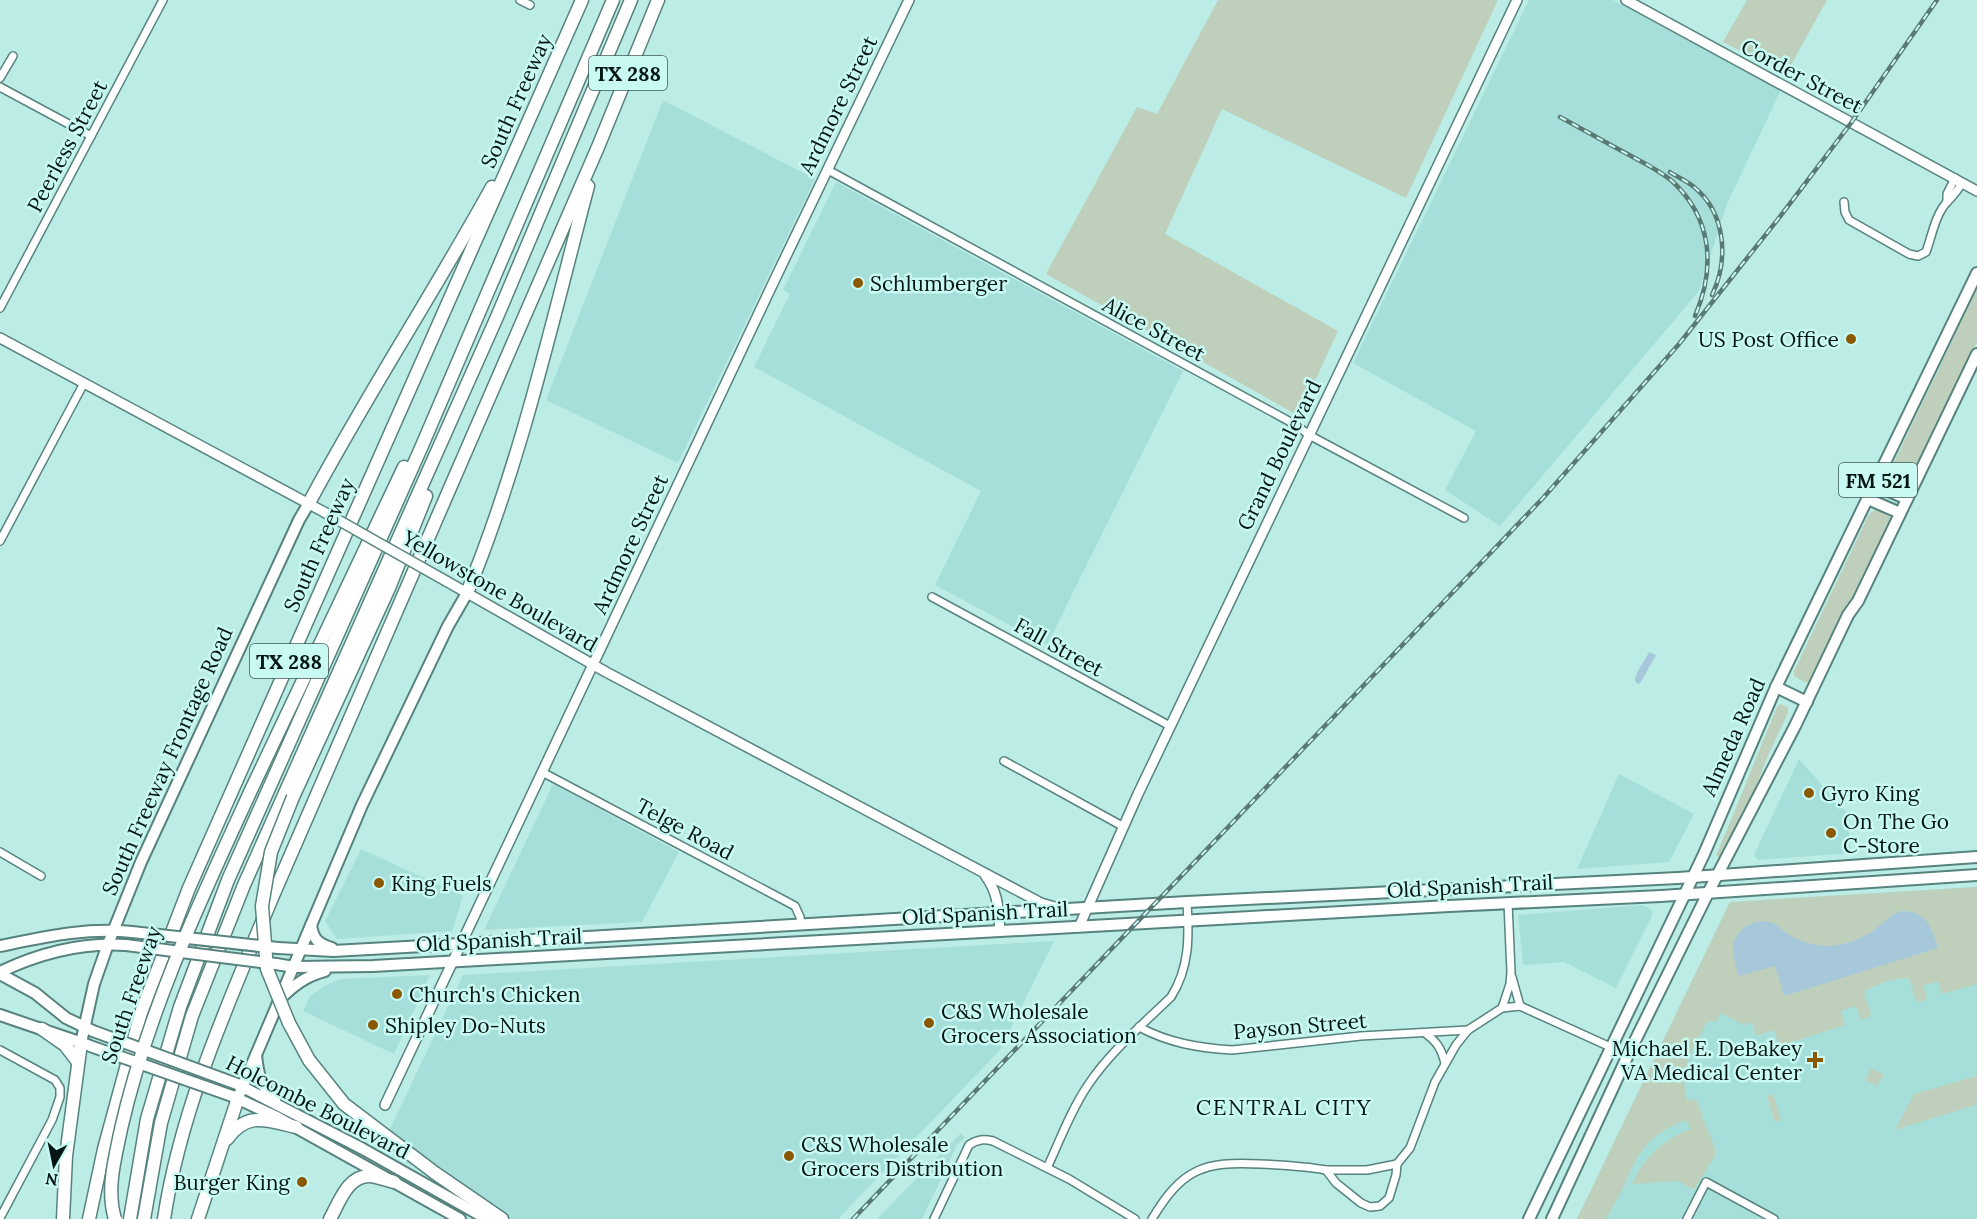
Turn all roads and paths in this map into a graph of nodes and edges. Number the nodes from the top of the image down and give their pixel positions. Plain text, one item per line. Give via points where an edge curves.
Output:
1 (163, 0) edge
2 (520, 0) edge
3 (582, 0) edge
4 (613, 0) edge
5 (631, 0) edge
6 (658, 0) edge
7 (909, 0) edge
8 (1517, 0) edge
9 (1626, 0) edge
10 (530, 5) dead end
11 (13, 56) dead end
12 (0, 78) edge
13 (0, 87) edge
14 (530, 118) junction
15 (91, 136) junction
16 (598, 147) junction
17 (828, 170) junction
18 (1958, 181) junction
19 (1977, 191) edge
20 (1844, 202) dead end
21 (1947, 202) junction
22 (1977, 273) edge
23 (0, 308) edge
24 (481, 310) junction
25 (496, 317) junction
26 (0, 338) edge
27 (1977, 354) edge
28 (84, 383) junction
29 (1309, 435) junction
30 (1875, 485) junction
31 (1868, 499) junction
32 (1907, 499) junction
33 (309, 503) junction
34 (1900, 513) junction
35 (1464, 518) dead end
36 (0, 541) edge
37 (467, 593) junction
38 (932, 597) dead end
39 (592, 665) junction
40 (1776, 687) junction
41 (1807, 702) junction
42 (1170, 726) junction
43 (1004, 761) dead end
44 (542, 772) junction
45 (1124, 827) junction
46 (0, 852) edge
47 (1977, 857) edge
48 (1877, 863) junction
49 (984, 873) junction
50 (1719, 874) junction
51 (1977, 875) edge
52 (41, 876) dead end
53 (1693, 876) junction
54 (1881, 881) junction
55 (1560, 883) junction
56 (1507, 886) junction
57 (1447, 889) junction
58 (1708, 893) junction
59 (1685, 894) junction
60 (1322, 895) junction
61 (1559, 900) junction
62 (1187, 902) junction
63 (1508, 903) junction
64 (1449, 906) junction
65 (1063, 909) junction
66 (1086, 909) junction
67 (999, 913) junction
68 (1324, 913) junction
69 (932, 917) junction
70 (1188, 921) junction
71 (821, 924) junction
72 (311, 925) junction
73 (801, 925) junction
74 (1079, 927) junction
75 (113, 930) junction
76 (723, 930) junction
77 (1000, 931) junction
78 (933, 935) junction
79 (587, 938) junction
80 (822, 941) junction
81 (108, 944) junction
82 (461, 944) junction
83 (0, 946) edge
84 (724, 947) junction
85 (300, 950) junction
86 (344, 950) junction
87 (589, 955) junction
88 (452, 962) junction
89 (294, 967) junction
90 (344, 968) junction
91 (1511, 972) junction
92 (0, 973) edge
93 (280, 999) junction
94 (1520, 1006) junction
95 (1502, 1008) junction
96 (0, 1015) edge
97 (1139, 1027) junction
98 (42, 1029) junction
99 (89, 1029) junction
100 (1468, 1030) junction
101 (1425, 1033) junction
102 (86, 1044) junction
103 (1610, 1047) junction
104 (0, 1050) edge
105 (256, 1055) junction
106 (1628, 1055) junction
107 (78, 1062) junction
108 (1444, 1063) junction
109 (237, 1091) junction
110 (385, 1105) dead end
111 (284, 1108) junction
112 (296, 1127) junction
113 (220, 1148) junction
114 (1397, 1164) junction
115 (1047, 1168) junction
116 (1326, 1170) junction
117 (394, 1182) junction
118 (0, 1218) edge
119 (63, 1219) edge
120 (89, 1219) edge
121 (116, 1219) edge
122 (130, 1219) edge
123 (144, 1219) edge
124 (164, 1219) edge
125 (198, 1219) edge
126 (330, 1219) edge
127 (460, 1219) edge
128 (487, 1219) edge
129 (502, 1219) edge
130 (934, 1219) edge
131 (1135, 1219) edge
132 (1152, 1219) edge
133 (1529, 1219) edge
134 (1552, 1219) edge
135 (1687, 1219) edge
136 (1774, 1219) edge

1 - 15 street, Peerless Street
2 - 10 street
3 - 14 highway, South Freeway / TX 288
4 - 24 highway
5 - 25 highway
6 - 16 highway, TX 288
7 - 17 street, Ardmore Street
8 - 29 street, Grand Boulevard
9 - 18 street, Corder Street
11 - 12 street
13 - 15 street
14 - 33 highway
14 - 120 highway, South Freeway / TX 288 via 189,888 141,1013
15 - 23 street, Peerless Street
16 - 37 highway via 529,408 485,549
16 - 124 highway, TX 288 via 220,1024 192,1103
17 - 29 street, Alice Street
17 - 39 street, Ardmore Street
18 - 19 street, Corder Street
18 - 21 street via 1955,194
18 - 21 street via 1947,194
20 - 21 street via 1849,220 1918,256 1926,252 1929,236
22 - 30 main road, Almeda Road / FM 521
24 - 121 highway, bridge via 252,788 160,999 140,1056 112,1172 111,1204
24 - 122 highway via 228,880 180,1007 147,1119
25 - 123 highway via 244,885 192,1016 161,1123
25 - 129 highway, bridge via 465,406 389,588 271,852 262,906 267,969 288,1023 309,1060 344,1104
26 - 28 street, Yellowstone Boulevard
27 - 32 main road, FM 521
28 - 33 street, Yellowstone Boulevard
28 - 36 street
29 - 35 street, Alice Street
29 - 42 street, Grand Boulevard
30 - 31 main road, Almeda Road / FM 521
30 - 32 main road
31 - 34 main road
31 - 40 main road, Almeda Road / FM 521
32 - 34 main road, FM 521
33 - 37 street, Yellowstone Boulevard, bridge
33 - 75 main road, South Freeway Frontage Road
34 - 41 main road, FM 521
37 - 39 street, Yellowstone Boulevard
37 - 72 main road via 362,805
38 - 42 street, Fall Street
39 - 44 street, Ardmore Street
39 - 49 street, Yellowstone Boulevard
40 - 41 main road
40 - 53 main road, Almeda Road / FM 521
41 - 50 main road, FM 521
42 - 45 street, Grand Boulevard
43 - 45 street
44 - 73 street, Telge Road via 795,906
44 - 82 street, Ardmore Street
45 - 66 street, Grand Boulevard
46 - 52 street
47 - 48 main road, Old Spanish Trail
48 - 50 main road, Old Spanish Trail
48 - 54 main road
49 - 65 street, Yellowstone Boulevard via 1041,903
49 - 67 street via 994,887
50 - 53 main road, Old Spanish Trail
50 - 58 main road, FM 521
51 - 54 main road, Old Spanish Trail
53 - 55 main road, Old Spanish Trail
53 - 59 main road, Almeda Road / FM 521
54 - 58 main road, Old Spanish Trail
55 - 56 main road, Old Spanish Trail
55 - 61 main road
56 - 57 main road, Old Spanish Trail
56 - 63 main road
57 - 60 main road, Old Spanish Trail
57 - 64 main road
58 - 59 main road, Old Spanish Trail
58 - 106 main road
59 - 61 main road, Old Spanish Trail
59 - 103 main road, Almeda Road
60 - 62 main road, Old Spanish Trail
60 - 68 main road
61 - 63 main road, Old Spanish Trail
62 - 66 main road, Old Spanish Trail
62 - 70 street
63 - 64 main road, Old Spanish Trail
63 - 91 street
64 - 68 main road, Old Spanish Trail
65 - 66 main road, Old Spanish Trail
65 - 67 main road, Old Spanish Trail
66 - 74 street, Grand Boulevard
67 - 69 main road, Old Spanish Trail
67 - 77 street
68 - 70 main road, Old Spanish Trail
69 - 71 main road, Old Spanish Trail
69 - 78 main road
70 - 74 main road, Old Spanish Trail
70 - 97 street via 1188,955 1178,986
71 - 73 main road, Old Spanish Trail
71 - 80 main road
72 - 85 main road
72 - 86 main road via 317,941
73 - 76 main road, Old Spanish Trail
74 - 77 main road, Old Spanish Trail
75 - 81 main road, South Freeway Frontage Road
75 - 83 main road, Old Spanish Trail via 80,931
75 - 85 main road, Old Spanish Trail, bridge
76 - 79 main road, Old Spanish Trail
76 - 84 main road
77 - 78 main road, Old Spanish Trail
78 - 80 main road, Old Spanish Trail
79 - 82 main road, Old Spanish Trail
79 - 87 main road
80 - 84 main road, Old Spanish Trail
81 - 89 main road, Old Spanish Trail, bridge
81 - 92 main road, Old Spanish Trail via 50,952
81 - 99 main road, South Freeway Frontage Road via 94,984
82 - 86 main road, Old Spanish Trail
82 - 88 street, Ardmore Street
84 - 87 main road, Old Spanish Trail
85 - 86 main road, Old Spanish Trail
85 - 89 main road
87 - 88 main road, Old Spanish Trail
88 - 90 main road, Old Spanish Trail
88 - 110 street, Ardmore Street
89 - 90 main road, Old Spanish Trail
89 - 93 main road
90 - 93 main road via 312,974
91 - 94 street
91 - 95 street
92 - 99 main road, Holcombe Boulevard
93 - 105 main road
94 - 95 street
94 - 103 street
95 - 100 street
96 - 98 main road, Holcombe Boulevard
97 - 101 street, Payson Street via 1171,1041 1232,1050
97 - 115 street via 1089,1084
98 - 102 main road, Holcombe Boulevard
98 - 107 highway via 65,1045
99 - 102 main road, South Freeway Frontage Road
99 - 109 main road, Holcombe Boulevard, bridge
100 - 101 street, Payson Street
100 - 108 street
101 - 108 street via 1441,1048
102 - 107 highway
102 - 109 main road, Holcombe Boulevard, bridge
103 - 106 street
103 - 133 main road, Almeda Road
104 - 118 street via 46,1074 60,1088 52,1120
105 - 109 main road
105 - 111 main road via 262,1085
106 - 134 main road
107 - 119 highway via 66,1156
108 - 114 street via 1410,1148
109 - 111 main road, Holcombe Boulevard
109 - 112 main road, Holcombe Boulevard
109 - 113 highway
111 - 128 main road, Holcombe Boulevard
112 - 113 highway via 254,1119 235,1128
112 - 117 main road, Holcombe Boulevard
113 - 125 highway
114 - 116 street via 1367,1170
114 - 116 street via 1389,1198 1380,1206 1370,1207 1344,1190
115 - 130 street via 993,1141 975,1141
115 - 131 street
116 - 132 street via 1237,1163 1206,1167 1175,1185
117 - 126 highway via 369,1176 350,1183
117 - 127 main road, Holcombe Boulevard
135 - 136 street via 1706,1182

